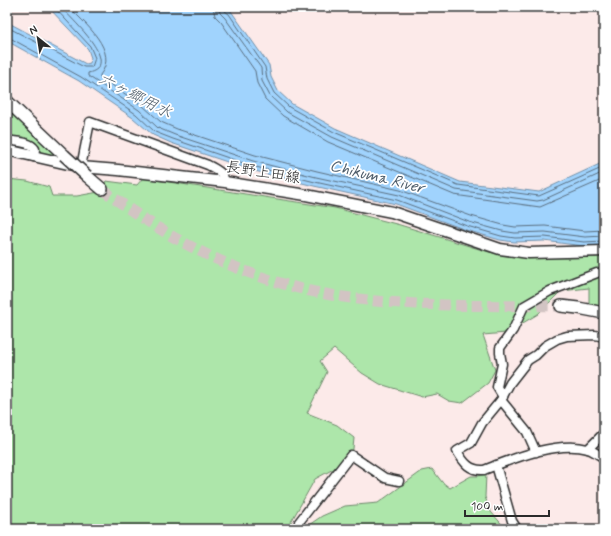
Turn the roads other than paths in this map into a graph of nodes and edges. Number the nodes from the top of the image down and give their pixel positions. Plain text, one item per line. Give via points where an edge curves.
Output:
1 (7, 101) edge
2 (7, 140) edge
3 (7, 150) edge
4 (34, 157) junction
5 (84, 172) junction
6 (226, 182) junction
7 (102, 189) tunnel mouth
8 (604, 251) edge
9 (597, 273) dead end
10 (561, 306) tunnel mouth
11 (604, 313) edge
12 (604, 337) edge
13 (502, 399) junction
14 (604, 433) edge
15 (588, 449) junction
16 (536, 452) junction
17 (604, 458) edge
18 (496, 465) junction
19 (399, 481) dead end
20 (299, 522) dead end
21 (517, 529) edge

1 - 5 highway, bridge
2 - 4 street via 33,146
3 - 4 main road, 長野上田線
4 - 5 main road, 長野上田線
5 - 6 main road, 長野上田線 via 118,170
5 - 6 street via 90,122 208,166 219,171
5 - 7 highway
6 - 8 main road, 長野上田線 via 392,212 500,249 529,253
9 - 13 street via 550,291 522,308 514,330 501,346 502,364 497,387
10 - 11 highway
12 - 13 street via 567,336 551,342 528,360 510,383
13 - 16 street via 527,432
13 - 18 street via 482,423 471,443 457,451 470,468 477,471
14 - 15 street
15 - 16 street via 554,447
15 - 17 street
16 - 18 street
18 - 21 street
19 - 20 street via 385,478 351,455

